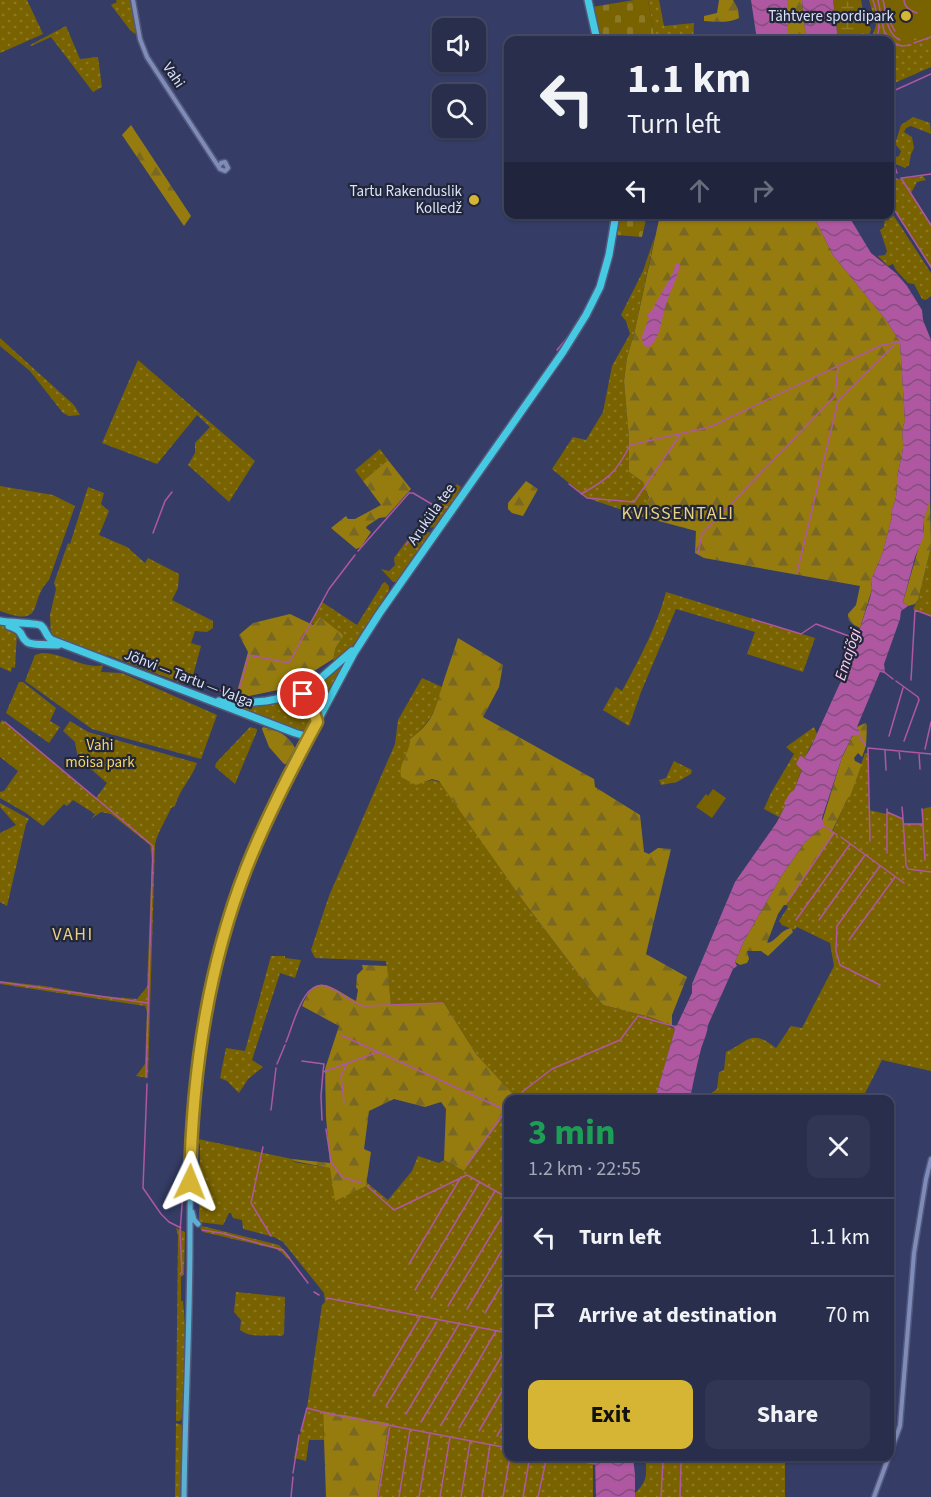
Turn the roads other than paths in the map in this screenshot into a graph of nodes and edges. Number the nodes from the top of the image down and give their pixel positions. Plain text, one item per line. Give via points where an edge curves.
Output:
1 (133, 0) edge
2 (588, 0) edge
3 (596, 36) edge
4 (221, 164) dead end
5 (615, 219) edge
6 (0, 621) edge
7 (28, 625) junction
8 (369, 630) junction
9 (45, 633) junction
10 (23, 634) junction
11 (40, 644) junction
12 (75, 650) junction
13 (192, 694) junction
14 (279, 699) junction
15 (317, 722) junction
16 (295, 733) junction
17 (309, 737) junction
18 (288, 775) junction
19 (192, 1121) junction
20 (931, 1159) edge
21 (198, 1224) dead end
22 (894, 1442) edge
23 (887, 1461) edge
24 (184, 1497) edge
25 (873, 1497) edge

1 - 4 street, Vahi via 147,57
2 - 3 highway
5 - 8 highway, Aruküla tee via 600,287 586,315
6 - 7 highway, Jõhvi — Tartu — Valga
6 - 10 highway, Jõhvi — Tartu — Valga
7 - 9 highway, Jõhvi — Tartu — Valga via 37,624
7 - 10 highway
8 - 14 highway via 332,671
8 - 15 highway
9 - 11 highway
9 - 12 highway, Jõhvi — Tartu — Valga
10 - 11 highway, Jõhvi — Tartu — Valga via 28,643
11 - 12 highway, Jõhvi — Tartu — Valga
12 - 13 highway, Jõhvi — Tartu — Valga
13 - 14 highway via 231,703
13 - 16 highway, Jõhvi — Tartu — Valga
14 - 15 highway via 303,694 310,699
15 - 17 highway
16 - 17 highway, Jõhvi — Tartu — Valga
16 - 18 main road via 301,745
17 - 18 main road
18 - 19 main road via 245,871 220,951 202,1029
19 - 21 main road via 192,1214
19 - 24 main road
20 - 22 street via 914,1253 900,1426
23 - 25 street

